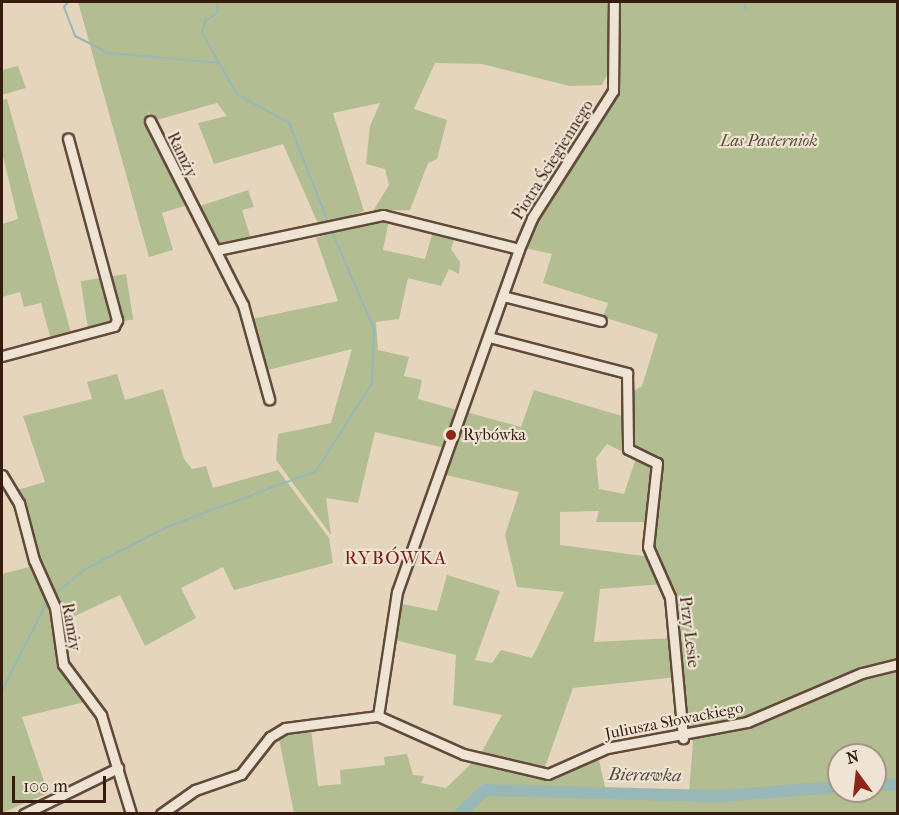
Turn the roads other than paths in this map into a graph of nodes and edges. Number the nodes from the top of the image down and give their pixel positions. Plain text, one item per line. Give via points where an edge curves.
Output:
1 (614, 2) edge
2 (150, 121) dead end
3 (68, 139) dead end
4 (519, 249) junction
5 (218, 250) junction
6 (503, 296) junction
7 (601, 321) dead end
8 (489, 337) junction
9 (2, 356) edge
10 (269, 399) dead end
11 (2, 475) edge
12 (897, 664) edge
13 (378, 716) junction
14 (683, 738) junction
15 (118, 768) junction
16 (24, 813) edge
17 (131, 813) edge
18 (161, 813) edge

1 - 4 street, Piotra Ściegiennego via 613,91 532,218
2 - 5 street, Ramży via 178,185
3 - 9 street via 117,320 114,326
4 - 5 street via 383,215
4 - 6 street, Piotra Ściegiennego
5 - 10 street, Ramży via 250,323
6 - 7 street
6 - 8 street, Piotra Ściegiennego
8 - 13 street, Piotra Ściegiennego via 397,592
8 - 14 street, Przy Lesie via 627,373 628,449 657,464 648,548 670,597
11 - 15 street, Ramży via 19,503 34,560 55,607 63,664 101,715
12 - 14 street, Juliusza Słowackiego via 862,673 762,717
13 - 14 street, Juliusza Słowackiego via 463,754 548,774 607,748
13 - 18 street via 277,732 241,774 195,790
15 - 16 street
15 - 17 street, Ramży

